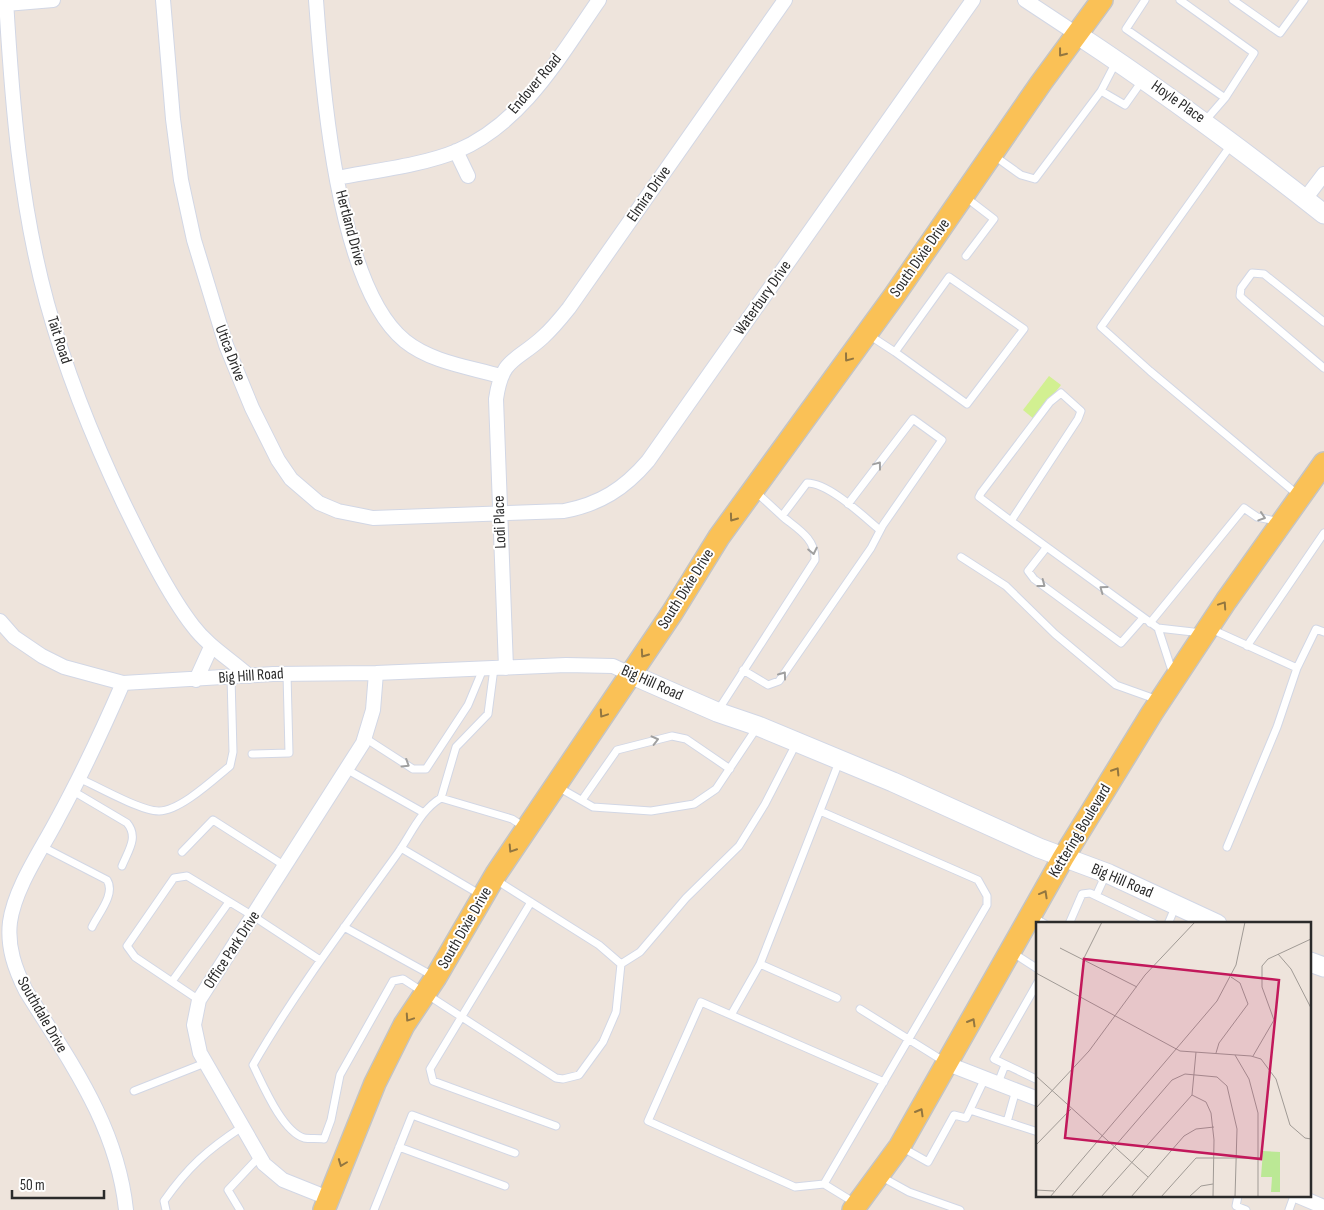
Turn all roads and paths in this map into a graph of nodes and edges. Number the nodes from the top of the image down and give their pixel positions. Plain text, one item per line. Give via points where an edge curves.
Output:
1 (53, 0) edge
2 (164, 0) edge
3 (316, 0) edge
4 (599, 0) edge
5 (785, 0) edge
6 (973, 0) edge
7 (1024, 0) edge
8 (1102, 0) edge
9 (1145, 0) edge
10 (1180, 0) edge
11 (1233, 0) edge
12 (1304, 0) edge
13 (6, 2) edge
14 (1078, 35) junction
15 (1117, 60) junction
16 (1145, 78) junction
17 (1101, 90) junction
18 (1225, 98) junction
19 (1204, 121) junction
20 (1233, 143) junction
21 (456, 151) junction
22 (993, 155) junction
23 (1324, 174) edge
24 (468, 176) dead end
25 (337, 178) junction
26 (964, 196) junction
27 (1305, 199) junction
28 (1324, 214) edge
29 (966, 256) dead end
30 (1324, 322) edge
31 (866, 334) junction
32 (895, 352) junction
33 (1324, 368) edge
34 (500, 376) junction
35 (1324, 463) edge
36 (753, 490) junction
37 (1300, 497) junction
38 (848, 504) junction
39 (500, 513) junction
40 (782, 516) junction
41 (1011, 521) junction
42 (1282, 523) junction
43 (880, 530) junction
44 (1324, 533) edge
45 (1046, 548) junction
46 (961, 557) dead end
47 (1143, 618) junction
48 (0, 621) edge
49 (1150, 623) junction
50 (1158, 628) junction
51 (1206, 631) junction
52 (1324, 632) edge
53 (1247, 646) junction
54 (211, 647) junction
55 (494, 668) junction
56 (1297, 668) junction
57 (743, 670) junction
58 (376, 673) junction
59 (287, 674) junction
60 (630, 674) junction
61 (249, 676) junction
62 (231, 677) junction
63 (1175, 679) junction
64 (196, 680) junction
65 (123, 683) junction
66 (1160, 701) junction
67 (717, 712) junction
68 (758, 726) junction
69 (365, 738) junction
70 (797, 742) junction
71 (252, 754) dead end
72 (840, 760) junction
73 (346, 769) junction
74 (730, 769) junction
75 (76, 785) junction
76 (555, 785) junction
77 (441, 798) junction
78 (582, 800) junction
79 (820, 811) junction
80 (424, 813) junction
81 (526, 828) junction
82 (43, 847) junction
83 (1227, 847) dead end
84 (401, 848) junction
85 (182, 852) dead end
86 (1063, 858) junction
87 (122, 866) dead end
88 (285, 866) junction
89 (1106, 873) junction
90 (488, 888) junction
91 (1096, 896) junction
92 (229, 902) junction
93 (531, 902) junction
94 (1176, 905) junction
95 (253, 916) junction
96 (1038, 920) edge
97 (1036, 922) edge
98 (1070, 922) edge
99 (1152, 922) edge
100 (1169, 922) edge
101 (1213, 922) edge
102 (92, 927) dead end
103 (344, 927) junction
104 (1011, 952) junction
105 (320, 960) junction
106 (1312, 963) edge
107 (621, 964) junction
108 (760, 964) junction
109 (1324, 967) edge
110 (1036, 968) edge
111 (173, 980) junction
112 (431, 985) junction
113 (1036, 986) edge
114 (837, 998) dead end
115 (199, 1000) junction
116 (860, 1009) dead end
117 (732, 1015) junction
118 (461, 1016) junction
119 (910, 1039) junction
120 (205, 1063) junction
121 (948, 1064) junction
122 (1006, 1065) junction
123 (1036, 1079) edge
124 (991, 1081) junction
125 (884, 1082) junction
126 (134, 1090) dead end
127 (1016, 1090) junction
128 (1036, 1097) edge
129 (970, 1110) junction
130 (1006, 1122) junction
131 (556, 1126) dead end
132 (242, 1127) junction
133 (1036, 1131) edge
134 (900, 1146) junction
135 (399, 1147) junction
136 (515, 1153) dead end
137 (259, 1157) junction
138 (880, 1176) junction
139 (824, 1184) junction
140 (505, 1186) dead end
141 (1238, 1198) edge
142 (1293, 1198) edge
143 (1303, 1198) edge
144 (326, 1204) edge
145 (856, 1207) edge
146 (1324, 1207) edge
147 (126, 1210) edge
148 (166, 1210) edge
149 (240, 1210) edge
150 (374, 1210) edge
151 (960, 1210) edge
152 (1246, 1210) edge
153 (1289, 1210) edge

1 - 13 street
2 - 39 street, Utica Drive via 173,120 194,240 226,345 278,460 291,479 314,498 352,515 372,518
3 - 25 street, Hertland Drive via 322,92
4 - 21 street, Endover Road via 528,98 483,136
5 - 34 street, Elmira Drive via 569,308 543,337 515,357
6 - 39 street, Waterbury Drive via 636,475 605,498 584,507 564,511
7 - 14 street, Hoyle Place
8 - 14 main road, South Dixie Drive
9 - 18 lane via 1126,29
10 - 18 lane via 1254,53
11 - 12 lane via 1280,33
13 - 54 street, Tait Road via 14,125 24,190 47,303 69,373 99,450 134,523 182,610
14 - 15 street, Hoyle Place
14 -> 22 main road, South Dixie Drive
15 - 16 street, Hoyle Place
15 - 17 lane
16 - 17 lane via 1125,105
16 - 19 street, Hoyle Place
17 - 22 lane via 1035,179 1021,175
18 - 19 lane
19 - 20 street, Hoyle Place
20 - 27 street, Hoyle Place
20 - 37 lane via 1101,328
21 - 24 street
21 - 25 street, Endover Road
22 - 26 main road, South Dixie Drive
23 - 27 street
25 - 34 street, Hertland Drive via 361,270 374,303 391,328 406,342 433,356
26 - 29 lane via 994,219
26 - 31 main road, South Dixie Drive
27 - 28 street, Hoyle Place
30 - 33 lane via 1264,274 1252,273 1241,288 1240,296 1244,300
31 - 32 lane
31 -> 36 main road, South Dixie Drive
32 - 32 lane via 949,277 1024,329 967,404
34 - 39 street, Lodi Place via 496,399
35 - 37 main road, Kettering Boulevard
36 - 40 lane
36 -> 60 main road, South Dixie Drive
37 - 42 main road, Kettering Boulevard
38 - 40 lane via 818,484 807,483
38 - 43 lane
38 -> 43 lane via 912,419 942,440
39 - 55 street, Lodi Place
40 -> 57 lane via 809,539 814,547 815,560
41 - 41 lane via 1078,419 1081,411 1061,393 1050,402 981,493 980,497 985,502
41 - 45 lane
49 -> 42 lane via 1244,508 1257,517
51 -> 42 main road, Kettering Boulevard
57 -> 43 lane via 768,685 779,681 871,548
44 - 53 lane
47 -> 45 lane
45 -> 47 lane via 1028,571 1034,579 1121,643
46 - 66 lane via 1006,586 1055,634 1116,685
47 - 49 lane
48 - 65 street, Big Hill Road via 14,637 42,656 64,667
49 - 50 lane
50 - 51 lane
50 - 63 lane
51 - 53 lane
51 - 63 main road, Kettering Boulevard
52 - 56 lane via 1316,629
53 - 56 lane
54 - 61 street, Tait Road
54 - 64 street
55 - 58 street, Big Hill Road
55 - 60 street, Big Hill Road via 613,666
69 -> 55 lane via 413,769 426,769
55 - 77 lane via 488,714 456,747
56 - 83 lane via 1277,727
57 - 67 lane
58 - 59 street, Big Hill Road
58 - 69 street, Office Park Drive via 373,710
59 - 61 street, Big Hill Road
59 - 71 lane via 289,753
60 - 67 street, Big Hill Road
60 -> 76 main road, South Dixie Drive
61 - 62 street, Big Hill Road
62 - 64 street, Big Hill Road
62 - 75 lane via 233,752 230,766 177,806 159,811
63 - 66 main road, Kettering Boulevard
64 - 65 street, Big Hill Road
65 - 75 street, Southdale Drive
86 -> 66 main road, Kettering Boulevard
67 - 68 street, Big Hill Road
68 - 70 street, Big Hill Road
68 - 74 lane
69 - 73 street, Office Park Drive
70 - 72 street, Big Hill Road
70 - 107 lane via 739,846 686,898 640,952
72 - 79 lane
72 - 86 street, Big Hill Road
73 - 80 lane
73 - 88 street, Office Park Drive
74 - 78 lane via 716,789 694,804 651,811 594,807
78 -> 74 lane via 617,750 672,736 686,739
75 - 82 street, Southdale Drive
75 - 87 lane via 132,829 134,836
76 - 78 lane
76 - 81 main road, South Dixie Drive
77 - 80 lane via 429,805
77 - 81 lane via 512,819
79 - 108 lane
79 - 119 lane via 978,880 987,896 987,905
80 - 84 lane
81 -> 90 main road, South Dixie Drive
82 - 102 lane via 107,880 110,893
82 - 147 street, Southdale Drive via 13,907 11,952 26,992 105,1126 120,1171
84 - 90 lane
84 - 103 lane
85 - 88 lane via 213,820
86 - 89 street, Big Hill Road
96 -> 86 main road, Kettering Boulevard
88 - 95 street, Office Park Drive
89 - 91 lane
89 - 94 street, Big Hill Road
90 - 93 lane
90 - 112 main road, South Dixie Drive
91 - 98 lane via 1082,894
91 - 99 lane
92 - 95 lane
92 - 111 lane
92 - 111 lane via 187,876 174,878 127,946 135,957
93 - 107 lane via 599,945
93 - 118 lane
94 - 100 lane
94 - 101 street, Big Hill Road
95 - 105 lane
95 - 115 street, Office Park Drive
97 - 104 main road, Kettering Boulevard
103 - 105 lane
103 - 112 lane
104 - 110 lane
121 -> 104 main road, Kettering Boulevard
105 - 112 lane via 253,1065 288,1128 304,1138 324,1139 340,1075 393,981 403,979
106 - 109 street
107 - 118 lane via 616,1012 603,1042 579,1075 572,1078 556,1078
108 - 114 lane
108 - 117 lane
111 - 115 lane
112 - 118 lane
112 -> 144 main road, South Dixie Drive via 404,1025 375,1083
113 - 122 lane via 994,1059
115 - 120 street, Office Park Drive via 195,1013 195,1037
116 - 119 lane
117 - 125 lane
117 - 139 lane via 702,1002 648,1121 795,1187
118 - 131 lane via 430,1069 433,1081
119 - 121 lane
119 - 125 lane
120 - 126 lane
120 - 132 street, Office Park Drive
121 - 124 street
134 -> 121 main road, Kettering Boulevard
122 - 123 lane
122 - 124 lane
124 - 127 street
124 - 129 lane
125 - 139 lane
127 - 128 street
127 - 130 lane
129 - 130 lane
129 - 134 lane via 966,1118 954,1115 928,1162
130 - 133 lane
132 - 137 street, Office Park Drive
132 - 148 lane via 209,1149 182,1176 164,1202
134 - 138 main road, Kettering Boulevard
135 - 136 lane via 412,1115
135 - 140 lane
135 - 150 lane
137 - 144 street, Office Park Drive via 273,1173
137 - 149 lane via 228,1190
138 - 145 main road, Kettering Boulevard
138 - 151 lane via 909,1192
139 - 145 lane
141 - 152 lane via 1236,1206
142 - 153 lane
143 - 146 street

